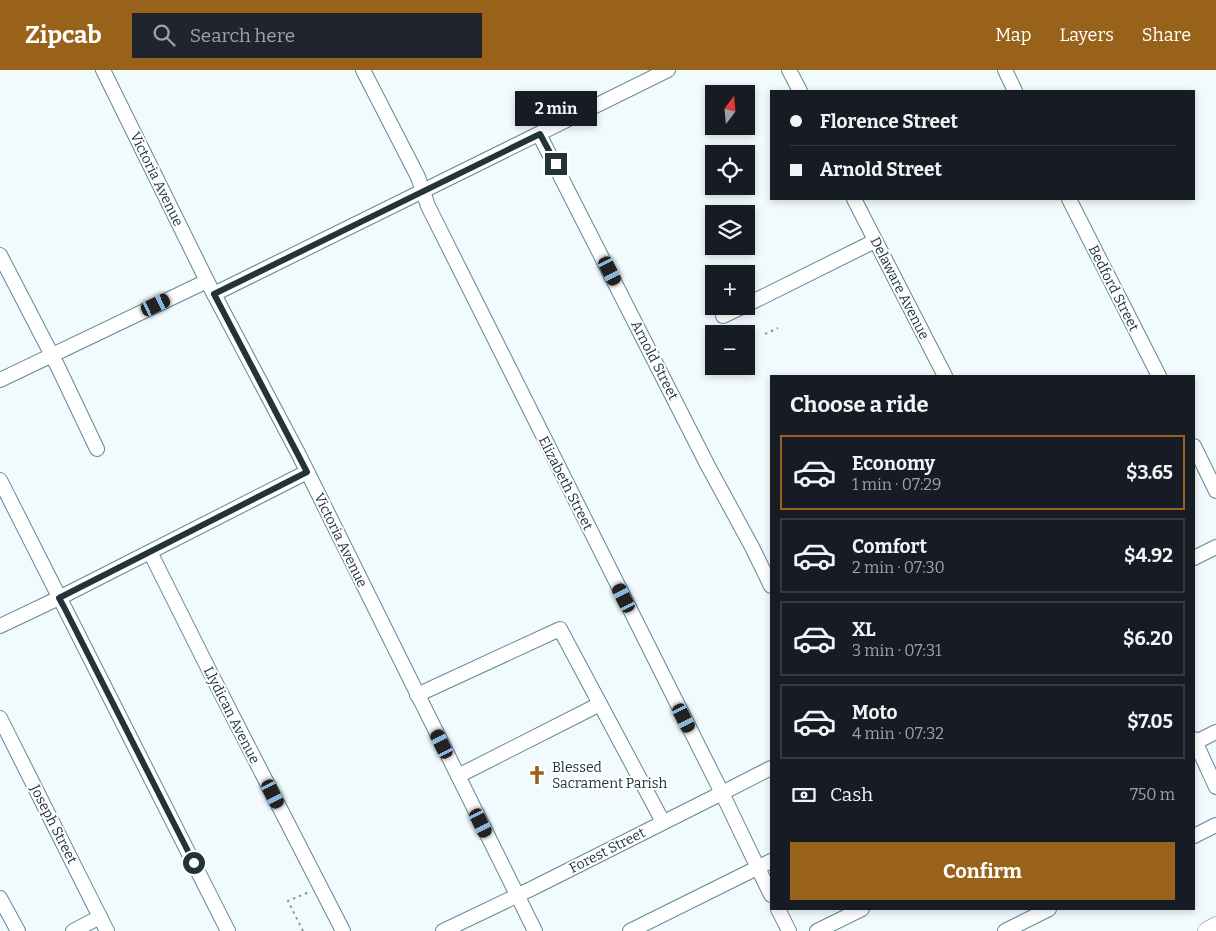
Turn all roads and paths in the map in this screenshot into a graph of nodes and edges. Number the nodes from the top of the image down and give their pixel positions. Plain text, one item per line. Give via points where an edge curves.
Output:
1 (103, 70) edge
2 (363, 70) edge
3 (668, 70) edge
4 (789, 70) edge
5 (1005, 70) edge
6 (799, 90) edge
7 (1015, 90) edge
8 (540, 134) junction
9 (422, 191) junction
10 (855, 200) edge
11 (1070, 200) edge
12 (876, 241) junction
13 (0, 255) edge
14 (207, 281) junction
15 (214, 294) junction
16 (755, 301) edge
17 (778, 328) dead end
18 (765, 334) dead end
19 (52, 355) junction
20 (945, 375) edge
21 (1158, 375) edge
22 (0, 380) edge
23 (1195, 448) edge
24 (97, 449) dead end
25 (307, 472) junction
26 (0, 480) edge
27 (1216, 490) edge
28 (1216, 547) edge
29 (150, 552) junction
30 (1195, 558) edge
31 (770, 584) edge
32 (59, 598) junction
33 (0, 626) edge
34 (417, 695) junction
35 (600, 704) junction
36 (0, 720) edge
37 (1216, 732) edge
38 (1195, 741) edge
39 (1195, 743) edge
40 (770, 769) edge
41 (458, 776) junction
42 (1216, 787) edge
43 (722, 793) junction
44 (663, 822) junction
45 (1216, 825) edge
46 (1195, 836) edge
47 (770, 862) edge
48 (758, 868) junction
49 (311, 891) dead end
50 (770, 893) edge
51 (517, 896) junction
52 (0, 898) edge
53 (778, 910) edge
54 (860, 910) edge
55 (1047, 910) edge
56 (4, 915) edge
57 (100, 917) junction
58 (1216, 926) edge
59 (18, 931) edge
60 (73, 931) edge
61 (108, 931) edge
62 (228, 931) edge
63 (303, 931) edge
64 (343, 931) edge
65 (442, 931) edge
66 (535, 931) edge
67 (630, 931) edge
68 (789, 931) edge
69 (817, 931) edge
70 (1005, 931) edge
71 (1207, 931) edge

1 - 14 street, Victoria Avenue
2 - 9 street, Elizabeth Street
3 - 8 street
4 - 6 street
5 - 7 street
8 - 9 street
8 - 31 street, Arnold Street
9 - 15 street
9 - 43 street, Elizabeth Street
10 - 12 street, Delaware Avenue
11 - 21 street, Bedford Street
12 - 16 street
12 - 20 street, Delaware Avenue
13 - 19 street
14 - 15 street, Victoria Avenue
14 - 19 street
15 - 25 street, Victoria Avenue
17 - 18 path
19 - 22 street
19 - 24 street
23 - 27 street
25 - 29 street
25 - 34 street, Victoria Avenue
26 - 32 street
28 - 30 street
29 - 32 street
29 - 64 street, Llydican Avenue
32 - 33 street
32 - 62 street
34 - 35 street via 560,629
34 - 41 street, Victoria Avenue
35 - 41 street
35 - 44 street
36 - 57 street, Joseph Street
37 - 38 street
39 - 42 street
40 - 43 street, Forest Street
41 - 51 street, Victoria Avenue
43 - 44 street, Forest Street
43 - 48 street, Elizabeth Street
44 - 51 street, Forest Street
45 - 46 street
47 - 48 street
48 - 50 street, Elizabeth Street
48 - 67 street
49 - 63 path via 288,901
51 - 65 street, Forest Street
51 - 66 street, Victoria Avenue
52 - 56 street
53 - 68 street
54 - 69 street
55 - 70 street
56 - 59 street
57 - 60 street
57 - 61 street, Joseph Street
58 - 71 main road

